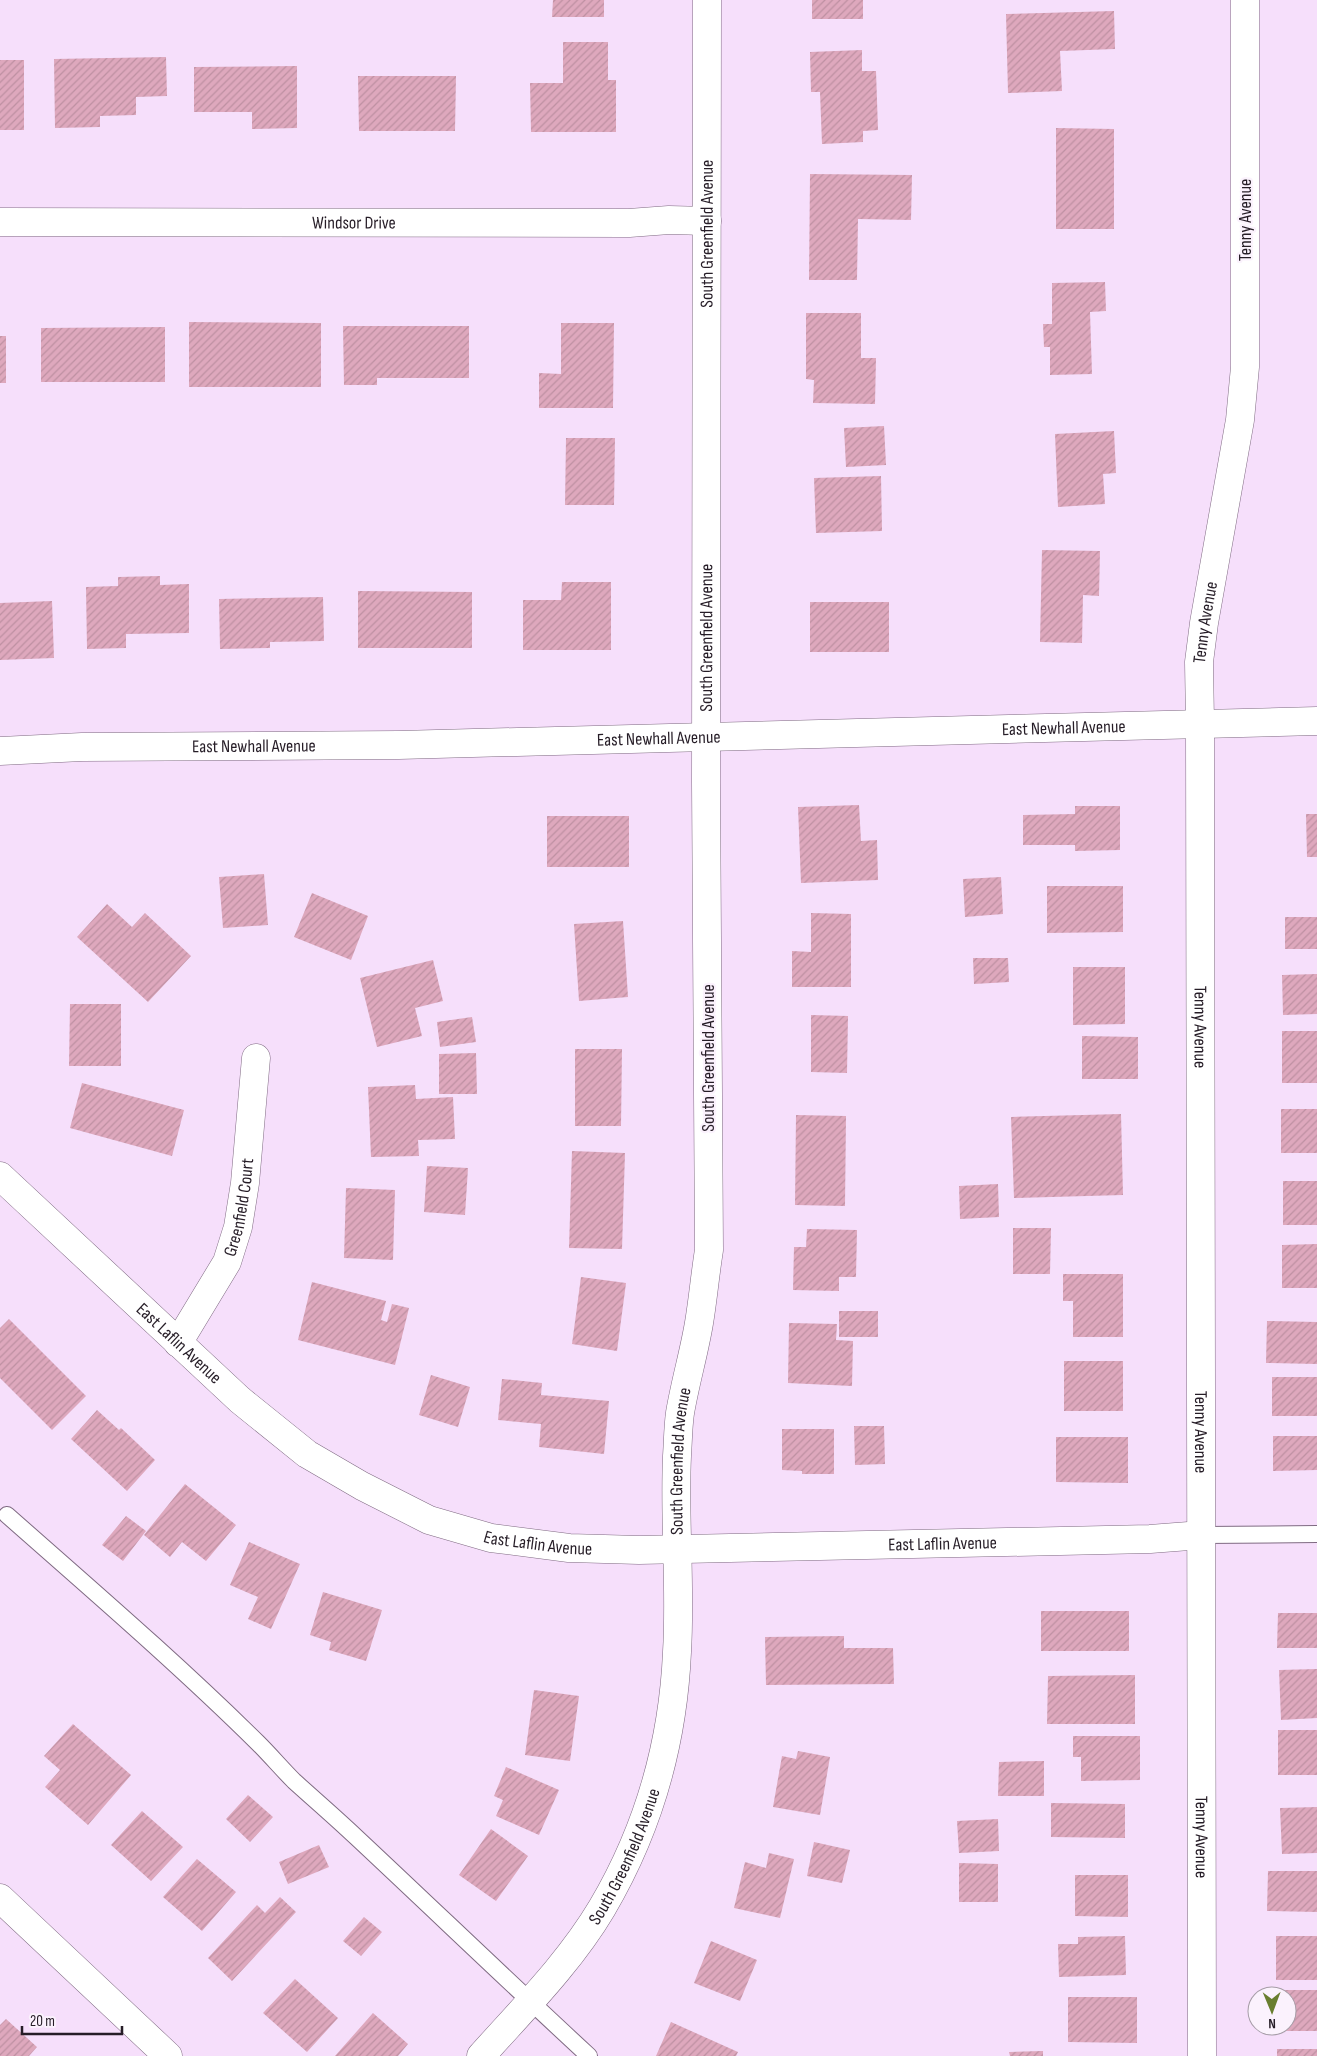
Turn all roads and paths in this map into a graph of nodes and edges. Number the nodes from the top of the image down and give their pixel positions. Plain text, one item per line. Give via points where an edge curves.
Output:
1 (707, 0) edge
2 (1245, 0) edge
3 (707, 221) junction
4 (0, 222) edge
5 (1317, 721) edge
6 (1200, 723) junction
7 (706, 736) junction
8 (0, 750) edge
9 (256, 1058) dead end
10 (0, 1176) edge
11 (178, 1343) junction
12 (7, 1515) dead end
13 (1317, 1534) edge
14 (1202, 1535) junction
15 (678, 1548) junction
16 (0, 1898) edge
17 (530, 2002) junction
18 (168, 2056) edge
19 (481, 2056) edge
20 (589, 2056) edge
21 (1202, 2056) edge

1 - 3 street, South Greenfield Avenue
2 - 6 street, Tenny Avenue via 1244,367 1240,420 1199,662
3 - 4 street, Windsor Drive
3 - 7 street, South Greenfield Avenue
5 - 6 street, East Newhall Avenue
6 - 7 street, East Newhall Avenue
6 - 14 street, Tenny Avenue
7 - 8 street, East Newhall Avenue
7 - 15 street, South Greenfield Avenue via 708,1250 699,1324 680,1414
9 - 11 street, Greenfield Court via 238,1227 227,1262
10 - 11 street, East Laflin Avenue
11 - 15 street, East Laflin Avenue via 240,1400 307,1454 429,1520 491,1538 569,1548
12 - 17 lane via 237,1723
13 - 14 lane
14 - 15 street, East Laflin Avenue via 1150,1539
14 - 21 street, Tenny Avenue
15 - 17 street, South Greenfield Avenue via 677,1652 672,1707 663,1756 643,1824 601,1909
16 - 18 street
17 - 19 street, South Greenfield Avenue
17 - 20 lane

